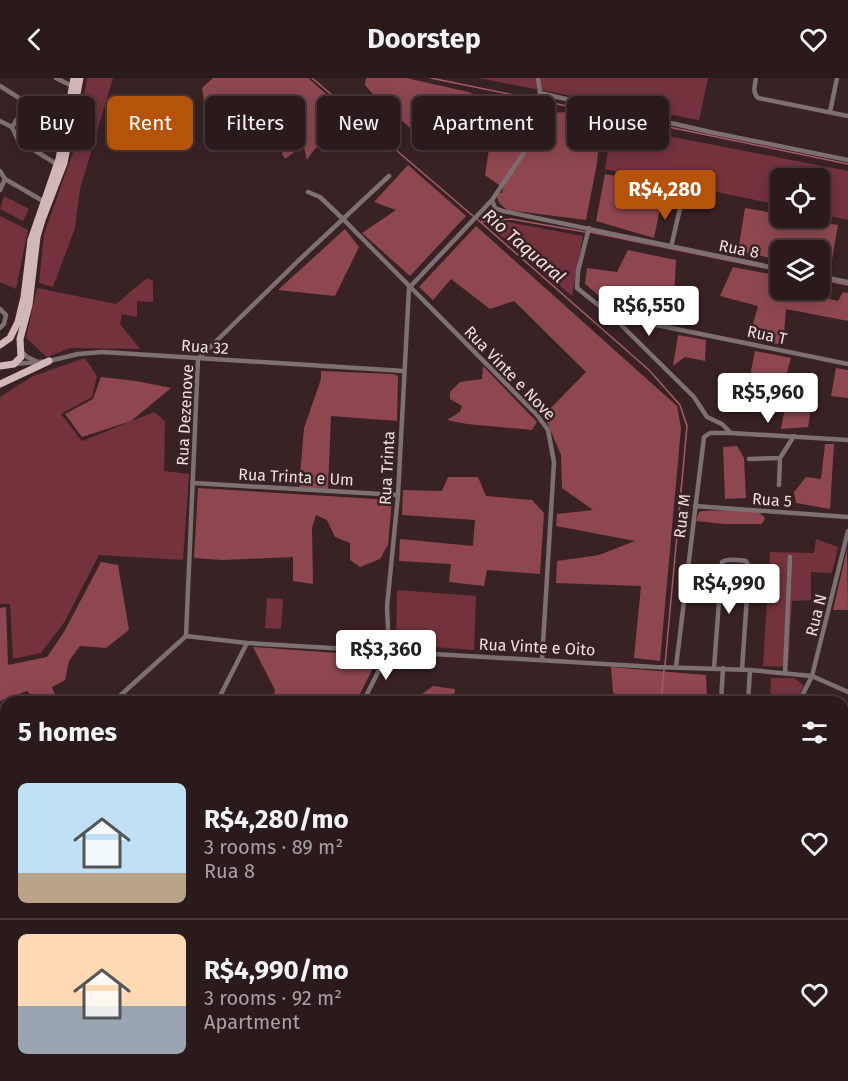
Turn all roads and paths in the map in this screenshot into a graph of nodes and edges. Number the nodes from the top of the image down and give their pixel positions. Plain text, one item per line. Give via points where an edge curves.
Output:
1 (57, 78) edge
2 (74, 78) edge
3 (80, 78) edge
4 (538, 78) edge
5 (756, 78) edge
6 (837, 78) edge
7 (0, 86) edge
8 (73, 87) junction
9 (540, 93) junction
10 (830, 112) junction
11 (848, 116) edge
12 (0, 121) edge
13 (12, 127) junction
14 (848, 160) edge
15 (58, 165) junction
16 (0, 171) edge
17 (389, 176) dead end
18 (5, 179) junction
19 (0, 190) edge
20 (308, 192) dead end
21 (492, 200) junction
22 (681, 200) dead end
23 (43, 201) junction
24 (343, 219) junction
25 (588, 231) junction
26 (671, 247) junction
27 (770, 267) edge
28 (830, 278) edge
29 (848, 282) edge
30 (409, 288) junction
31 (0, 309) edge
32 (612, 316) junction
33 (2, 326) edge
34 (16, 327) junction
35 (7, 341) junction
36 (0, 345) edge
37 (20, 348) junction
38 (198, 359) junction
39 (45, 361) junction
40 (4, 364) edge
41 (848, 364) edge
42 (404, 371) junction
43 (0, 384) edge
44 (731, 433) junction
45 (794, 436) junction
46 (848, 440) edge
47 (780, 458) junction
48 (749, 459) dead end
49 (193, 483) junction
50 (779, 485) dead end
51 (398, 495) junction
52 (695, 506) junction
53 (848, 517) edge
54 (848, 531) edge
55 (790, 557) dead end
56 (186, 636) junction
57 (248, 643) junction
58 (389, 650) junction
59 (542, 660) junction
60 (676, 667) junction
61 (714, 668) junction
62 (723, 668) junction
63 (742, 670) junction
64 (750, 670) junction
65 (784, 673) junction
66 (812, 676) junction
67 (847, 690) edge
68 (120, 696) edge
69 (220, 696) edge
70 (366, 696) edge
71 (721, 696) edge
72 (748, 696) edge
73 (802, 696) edge

1 - 8 street
2 - 8 main road
3 - 37 main road via 64,164 37,237
4 - 9 street
5 - 10 street via 754,90 758,98
6 - 10 street
7 - 13 street via 24,101
8 - 15 main road
9 - 14 street
9 - 21 street via 523,154
10 - 11 street
12 - 13 street
13 - 15 street via 18,140
15 - 23 main road
16 - 18 street
17 - 24 street, Rua Dezenove
18 - 19 street
18 - 23 street
20 - 24 street, Rua Vinte e Nove via 320,197
21 - 25 street, Rua 8 via 495,208 502,211
21 - 30 street
22 - 26 street
23 - 34 main road via 30,240 23,305
24 - 30 street, Rua Vinte e Nove
24 - 38 street, Rua Dezenove
25 - 26 street, Rua 8
25 - 32 street via 577,285
26 - 27 street, Rua 8
28 - 29 street
30 - 42 street, Rua Trinta
30 - 59 street, Rua Vinte e Nove via 548,430 554,462
31 - 33 street via 6,315
32 - 41 street, Rua T
32 - 44 street via 694,397 707,417
33 - 34 street
34 - 35 main road
35 - 36 main road
35 - 37 main road
37 - 39 street via 33,360
37 - 40 main road via 20,359
38 - 39 street, Rua 32 via 103,352
38 - 42 street, Rua 32
38 - 49 street, Rua Dezenove
39 - 40 street, Rua 32
39 - 43 main road
42 - 51 street, Rua Trinta
44 - 45 street
44 - 52 street, Rua M via 710,433 703,439
45 - 46 street
45 - 47 street
47 - 48 street
47 - 50 street
49 - 51 street, Rua Trinta e Um
49 - 56 street, Rua Dezenove
51 - 58 street, Rua Trinta via 387,607
52 - 53 street, Rua 5
52 - 60 street, Rua M
54 - 66 street, Rua N
55 - 65 street
56 - 57 street, Rua Vinte e Oito
56 - 68 street
57 - 58 street, Rua Vinte e Oito
57 - 69 street
58 - 59 street, Rua Vinte e Oito
58 - 70 street
59 - 60 street, Rua Vinte e Oito
60 - 61 street, Rua Vinte e Oito
61 - 62 street, Rua Vinte e Oito
61 - 63 street via 722,562 746,561 749,567
62 - 63 street, Rua Vinte e Oito
62 - 71 street
63 - 64 street, Rua Vinte e Oito
64 - 65 street, Rua Vinte e Oito
64 - 72 street
65 - 66 street, Rua Vinte e Oito
66 - 67 street, Rua Vinte e Oito
66 - 73 street, Rua N

